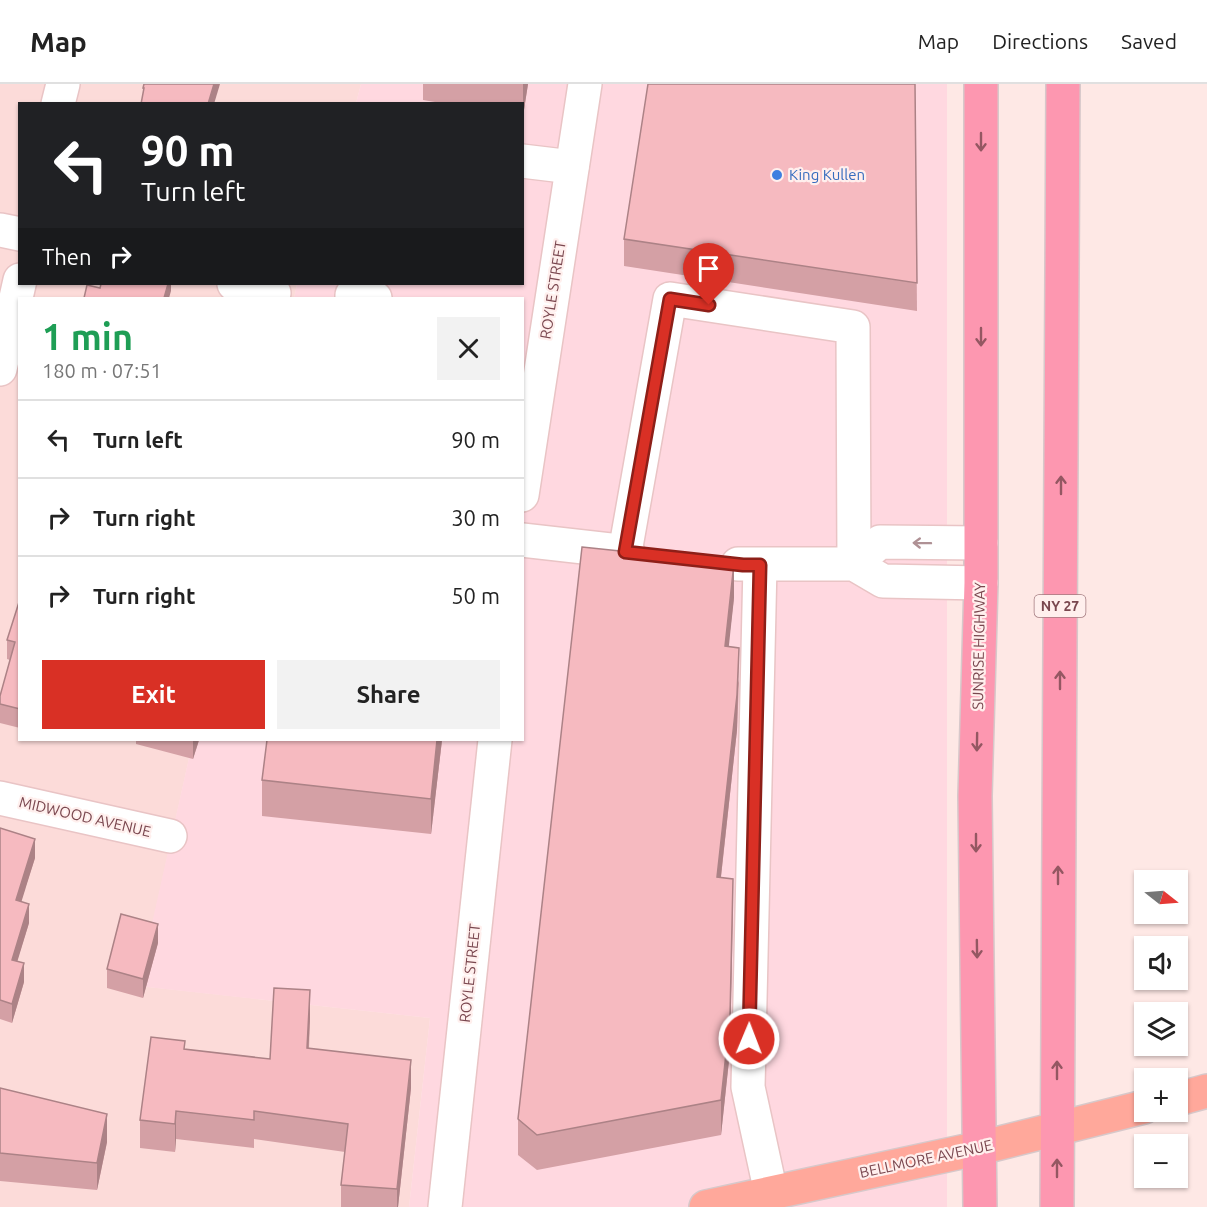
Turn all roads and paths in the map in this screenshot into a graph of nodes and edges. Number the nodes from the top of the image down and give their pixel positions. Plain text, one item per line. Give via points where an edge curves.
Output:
1 (63, 84) edge
2 (585, 84) edge
3 (981, 84) edge
4 (1063, 84) edge
5 (58, 102) edge
6 (524, 160) edge
7 (572, 167) junction
8 (0, 230) edge
9 (18, 234) edge
10 (19, 285) edge
11 (238, 285) edge
12 (274, 293) dead end
13 (352, 297) edge
14 (367, 297) edge
15 (0, 369) edge
16 (524, 482) edge
17 (524, 540) edge
18 (981, 543) junction
19 (625, 552) junction
20 (660, 556) edge
21 (708, 561) edge
22 (854, 564) junction
23 (760, 565) junction
24 (981, 583) junction
25 (495, 741) edge
26 (0, 798) edge
27 (170, 836) dead end
28 (1207, 1091) edge
29 (1188, 1096) edge
30 (1134, 1109) edge
31 (1057, 1128) junction
32 (980, 1148) junction
33 (771, 1193) junction
34 (445, 1207) edge
35 (706, 1207) edge
36 (980, 1207) edge
37 (1057, 1207) edge

1 - 5 street
2 - 7 street, ROYLE STREET
3 -> 18 highway, SUNRISE HIGHWAY
31 -> 4 highway, NY 27
6 - 7 street
7 - 16 street, ROYLE STREET
8 - 9 street
10 - 15 street
11 - 12 street
13 - 14 street
17 - 19 street
18 -> 22 street via 880,542
18 - 24 highway, SUNRISE HIGHWAY
19 - 20 street
19 - 22 street via 670,299 853,327
21 - 23 street
22 - 23 street
22 - 24 street via 883,581
23 - 33 street via 748,1087
24 -> 32 highway, SUNRISE HIGHWAY via 975,796
25 - 34 street, ROYLE STREET
26 - 27 street, MIDWOOD AVENUE
28 - 29 main road
30 - 31 main road, BELLMORE AVENUE
31 - 32 main road, BELLMORE AVENUE
37 -> 31 highway, NY 27
32 - 33 main road, BELLMORE AVENUE
32 - 36 highway, SUNRISE HIGHWAY
33 - 35 main road, BELLMORE AVENUE

